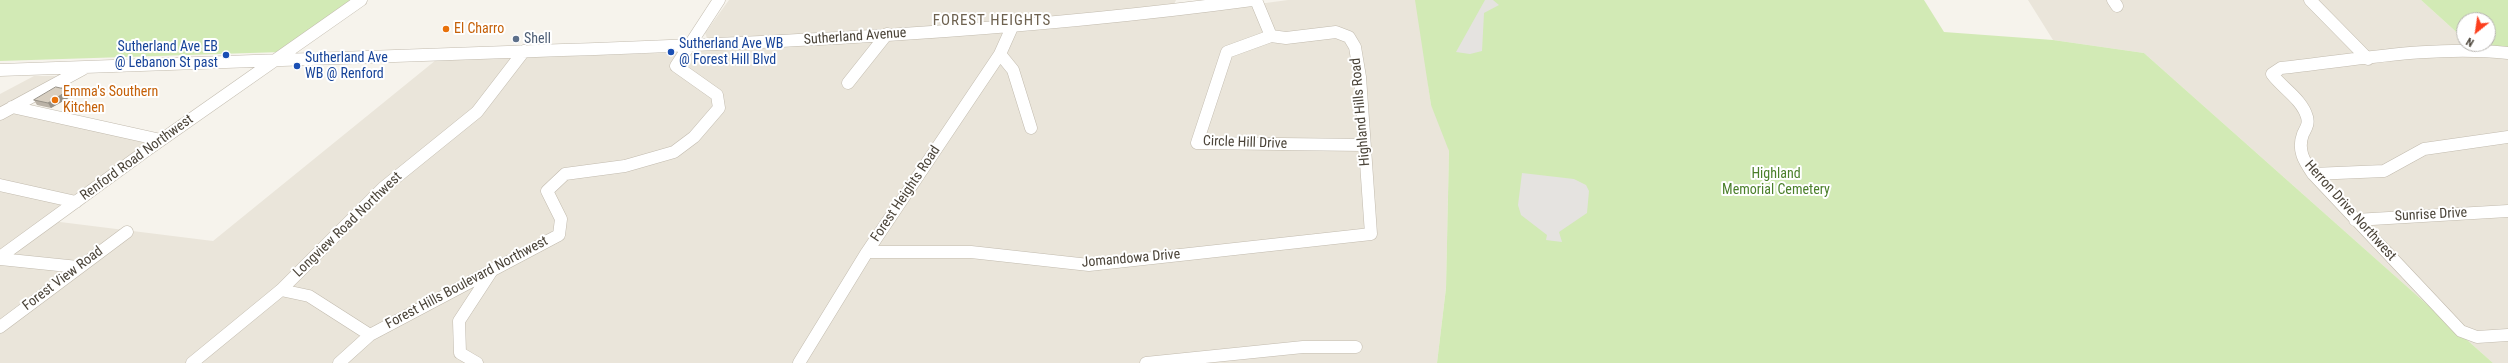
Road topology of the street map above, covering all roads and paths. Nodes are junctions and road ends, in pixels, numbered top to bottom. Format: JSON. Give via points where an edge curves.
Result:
{"nodes":[{"id":1,"x":361,"y":0,"type":"edge"},
{"id":2,"x":719,"y":0,"type":"edge"},
{"id":3,"x":1252,"y":0,"type":"edge"},
{"id":4,"x":1256,"y":0,"type":"edge"},
{"id":5,"x":2310,"y":0,"type":"edge"},
{"id":6,"x":1180,"y":5,"type":"edge"},
{"id":7,"x":1013,"y":25,"type":"junction"},
{"id":8,"x":887,"y":34,"type":"junction"},
{"id":9,"x":1271,"y":36,"type":"junction"},
{"id":10,"x":691,"y":44,"type":"junction"},
{"id":11,"x":524,"y":51,"type":"junction"},
{"id":12,"x":2508,"y":53,"type":"edge"},
{"id":13,"x":1000,"y":54,"type":"junction"},
{"id":14,"x":2368,"y":59,"type":"junction"},
{"id":15,"x":275,"y":60,"type":"junction"},
{"id":16,"x":86,"y":67,"type":"junction"},
{"id":17,"x":0,"y":70,"type":"edge"},
{"id":18,"x":848,"y":83,"type":"dead end"},
{"id":19,"x":12,"y":107,"type":"junction"},
{"id":20,"x":0,"y":114,"type":"edge"},
{"id":21,"x":1031,"y":128,"type":"dead end"},
{"id":22,"x":2508,"y":137,"type":"edge"},
{"id":23,"x":161,"y":140,"type":"junction"},
{"id":24,"x":1364,"y":145,"type":"junction"},
{"id":25,"x":2313,"y":174,"type":"junction"},
{"id":26,"x":0,"y":185,"type":"edge"},
{"id":27,"x":76,"y":202,"type":"junction"},
{"id":28,"x":2508,"y":211,"type":"edge"},
{"id":29,"x":2355,"y":220,"type":"junction"},
{"id":30,"x":127,"y":232,"type":"dead end"},
{"id":31,"x":1371,"y":234,"type":"joint"},
{"id":32,"x":867,"y":252,"type":"junction"},
{"id":33,"x":0,"y":258,"type":"edge"},
{"id":34,"x":78,"y":267,"type":"junction"},
{"id":35,"x":494,"y":268,"type":"junction"},
{"id":36,"x":281,"y":290,"type":"junction"},
{"id":37,"x":0,"y":327,"type":"edge"},
{"id":38,"x":2508,"y":335,"type":"edge"},
{"id":39,"x":370,"y":336,"type":"junction"},
{"id":40,"x":1356,"y":347,"type":"dead end"},
{"id":41,"x":195,"y":361,"type":"edge"},
{"id":42,"x":339,"y":363,"type":"edge"},
{"id":43,"x":477,"y":363,"type":"edge"},
{"id":44,"x":799,"y":363,"type":"edge"},
{"id":45,"x":1146,"y":363,"type":"edge"}],
"edges":[{"from":1,"to":15,"type":"street","name":"Renford Road Northwest"},
{"from":2,"to":10,"type":"street"},
{"from":3,"to":6,"type":"street","name":"Sutherland Avenue"},
{"from":4,"to":9,"type":"street"},
{"from":5,"to":14,"type":"street"},
{"from":6,"to":7,"type":"street","name":"Sutherland Avenue"},
{"from":7,"to":8,"type":"street","name":"Sutherland Avenue"},
{"from":7,"to":13,"type":"street","name":"Forest Heights Road"},
{"from":8,"to":10,"type":"street","name":"Sutherland Avenue","via":[[790,42]]},
{"from":8,"to":18,"type":"street"},
{"from":9,"to":24,"type":"street","name":"Highland Hills Road","via":[[1286,38],[1336,32],[1349,37],[1355,47],[1360,77]]},
{"from":9,"to":24,"type":"street","name":"Circle Hill Drive","via":[[1227,52],[1197,143]]},
{"from":10,"to":11,"type":"street","name":"Sutherland Avenue"},
{"from":10,"to":35,"type":"street","name":"Forest Hills Boulevard Northwest","via":[[676,66],[717,95],[719,108],[694,137],[674,152],[625,166],[565,174],[547,191],[561,219],[559,235]]},
{"from":11,"to":15,"type":"street","name":"Sutherland Avenue"},
{"from":11,"to":36,"type":"street","name":"Longview Road Northwest","via":[[477,112],[383,188]]},
{"from":12,"to":14,"type":"street","name":"Herron Drive Northwest","via":[[2460,50]]},
{"from":13,"to":21,"type":"street","via":[[1013,70]]},
{"from":13,"to":32,"type":"street","name":"Forest Heights Road"},
{"from":14,"to":25,"type":"street","name":"Herron Drive Northwest","via":[[2281,68],[2274,70],[2272,74],[2297,100],[2306,115],[2308,125],[2300,138],[2299,149]]},
{"from":15,"to":16,"type":"street","name":"Sutherland Avenue"},
{"from":15,"to":23,"type":"street","name":"Renford Road Northwest"},
{"from":16,"to":17,"type":"street","name":"Sutherland Avenue"},
{"from":16,"to":19,"type":"street"},
{"from":19,"to":20,"type":"street"},
{"from":19,"to":23,"type":"street"},
{"from":22,"to":25,"type":"street","via":[[2424,148],[2384,171]]},
{"from":23,"to":27,"type":"street","name":"Renford Road Northwest"},
{"from":24,"to":31,"type":"street","name":"Highland Hills Road"},
{"from":25,"to":29,"type":"street","name":"Herron Drive Northwest"},
{"from":26,"to":27,"type":"street"},
{"from":27,"to":33,"type":"street","name":"Renford Road Northwest"},
{"from":28,"to":29,"type":"street","name":"Sunrise Drive"},
{"from":29,"to":38,"type":"street","name":"Herron Drive Northwest","via":[[2461,331],[2477,337]]},
{"from":30,"to":34,"type":"street","name":"Forest View Road"},
{"from":31,"to":32,"type":"street","name":"Jomandowa Drive","via":[[1089,265],[971,252]]},
{"from":32,"to":44,"type":"street","name":"Forest Heights Road"},
{"from":33,"to":34,"type":"street"},
{"from":34,"to":37,"type":"street","name":"Forest View Road"},
{"from":35,"to":39,"type":"street","name":"Forest Hills Boulevard Northwest"},
{"from":35,"to":43,"type":"street","via":[[459,321],[460,353]]},
{"from":36,"to":39,"type":"street","via":[[309,296]]},
{"from":36,"to":41,"type":"street","name":"Longview Road Northwest"},
{"from":39,"to":42,"type":"street","name":"Forest Hills Boulevard Northwest"},
{"from":40,"to":45,"type":"street","via":[[1303,347]]}]}
